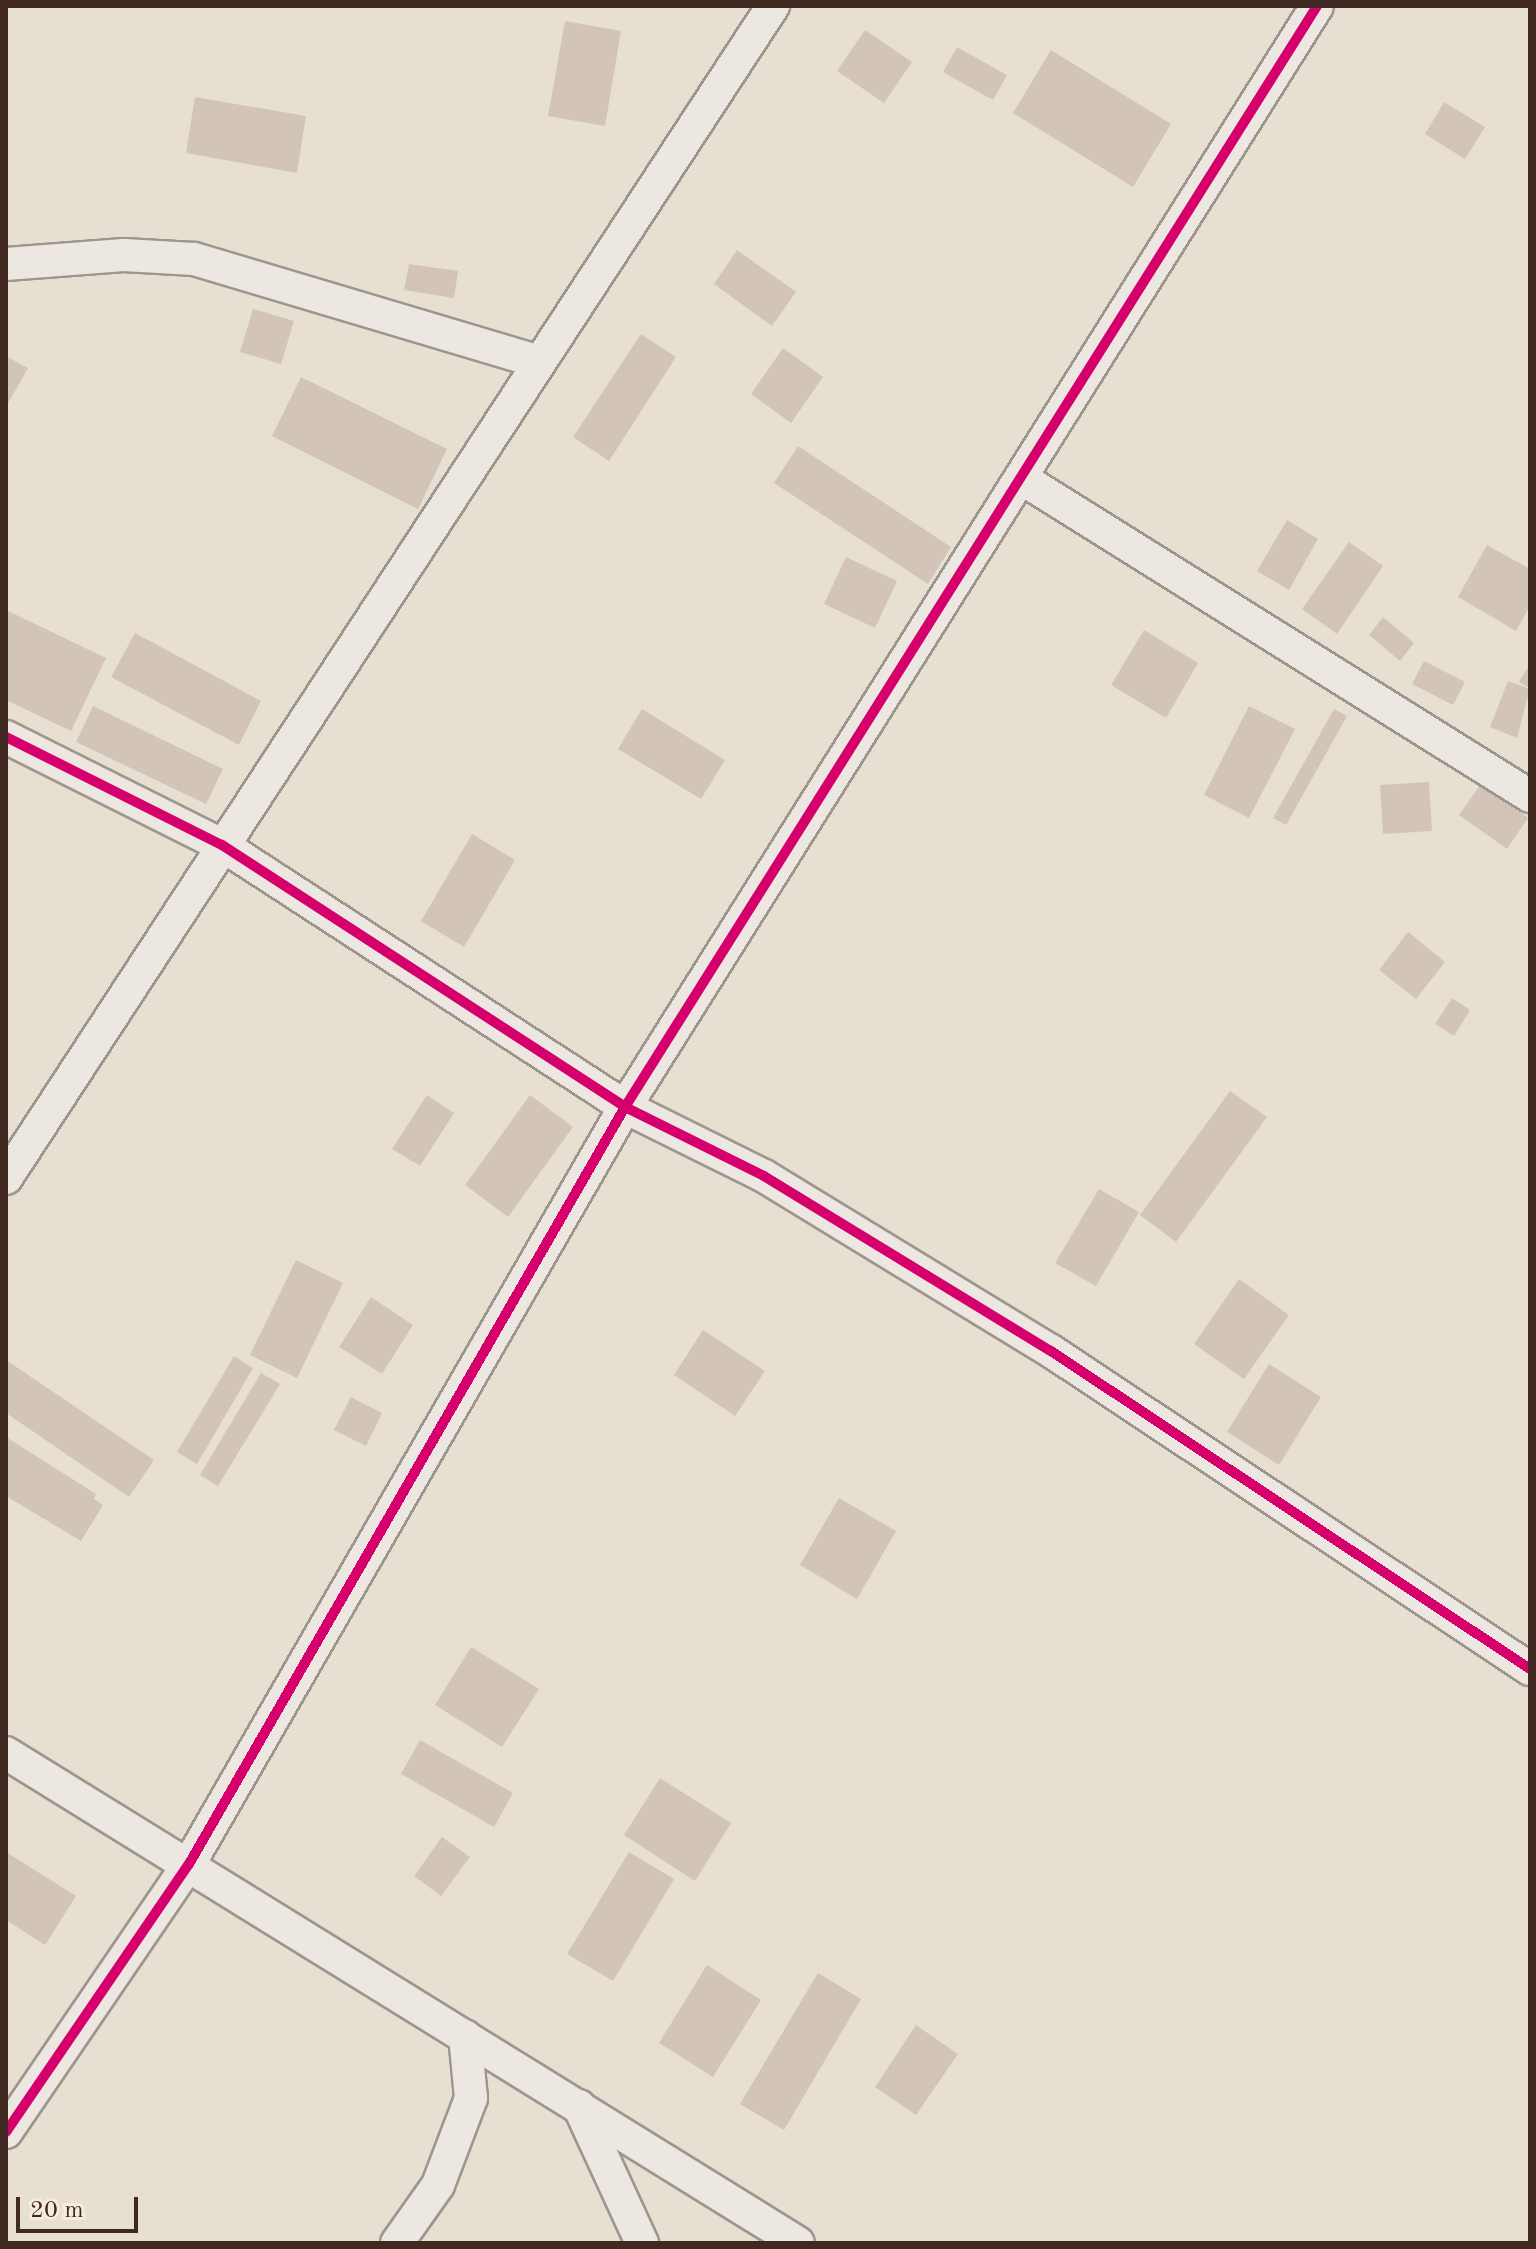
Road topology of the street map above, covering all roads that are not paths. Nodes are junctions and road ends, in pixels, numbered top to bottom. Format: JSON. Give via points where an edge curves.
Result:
{"nodes":[{"id":1,"x":773,"y":6,"type":"edge"},
{"id":2,"x":1317,"y":6,"type":"edge"},
{"id":3,"x":6,"y":264,"type":"edge"},
{"id":4,"x":539,"y":362,"type":"junction"},
{"id":5,"x":1021,"y":478,"type":"junction"},
{"id":6,"x":6,"y":737,"type":"edge"},
{"id":7,"x":1530,"y":796,"type":"edge"},
{"id":8,"x":222,"y":845,"type":"junction"},
{"id":9,"x":625,"y":1107,"type":"junction"},
{"id":10,"x":6,"y":1178,"type":"edge"},
{"id":11,"x":1530,"y":1669,"type":"edge"},
{"id":12,"x":6,"y":1753,"type":"edge"},
{"id":13,"x":189,"y":1864,"type":"junction"},
{"id":14,"x":465,"y":2036,"type":"junction"},
{"id":15,"x":579,"y":2106,"type":"junction"},
{"id":16,"x":6,"y":2132,"type":"edge"},
{"id":17,"x":397,"y":2243,"type":"edge"},
{"id":18,"x":642,"y":2243,"type":"edge"},
{"id":19,"x":798,"y":2243,"type":"edge"}],
"edges":[{"from":1,"to":4,"type":"street"},
{"from":2,"to":5,"type":"street"},
{"from":3,"to":4,"type":"street","via":[[124,255],[194,259]]},
{"from":4,"to":8,"type":"street"},
{"from":5,"to":7,"type":"street"},
{"from":5,"to":9,"type":"street"},
{"from":6,"to":8,"type":"street"},
{"from":8,"to":9,"type":"street"},
{"from":8,"to":10,"type":"street"},
{"from":9,"to":11,"type":"street","via":[[764,1176],[1051,1351]]},
{"from":9,"to":13,"type":"street"},
{"from":12,"to":13,"type":"street"},
{"from":13,"to":14,"type":"street"},
{"from":13,"to":16,"type":"street"},
{"from":14,"to":15,"type":"street"},
{"from":14,"to":17,"type":"street","via":[[471,2098],[438,2185]]},
{"from":15,"to":18,"type":"street"},
{"from":15,"to":19,"type":"street"}]}
